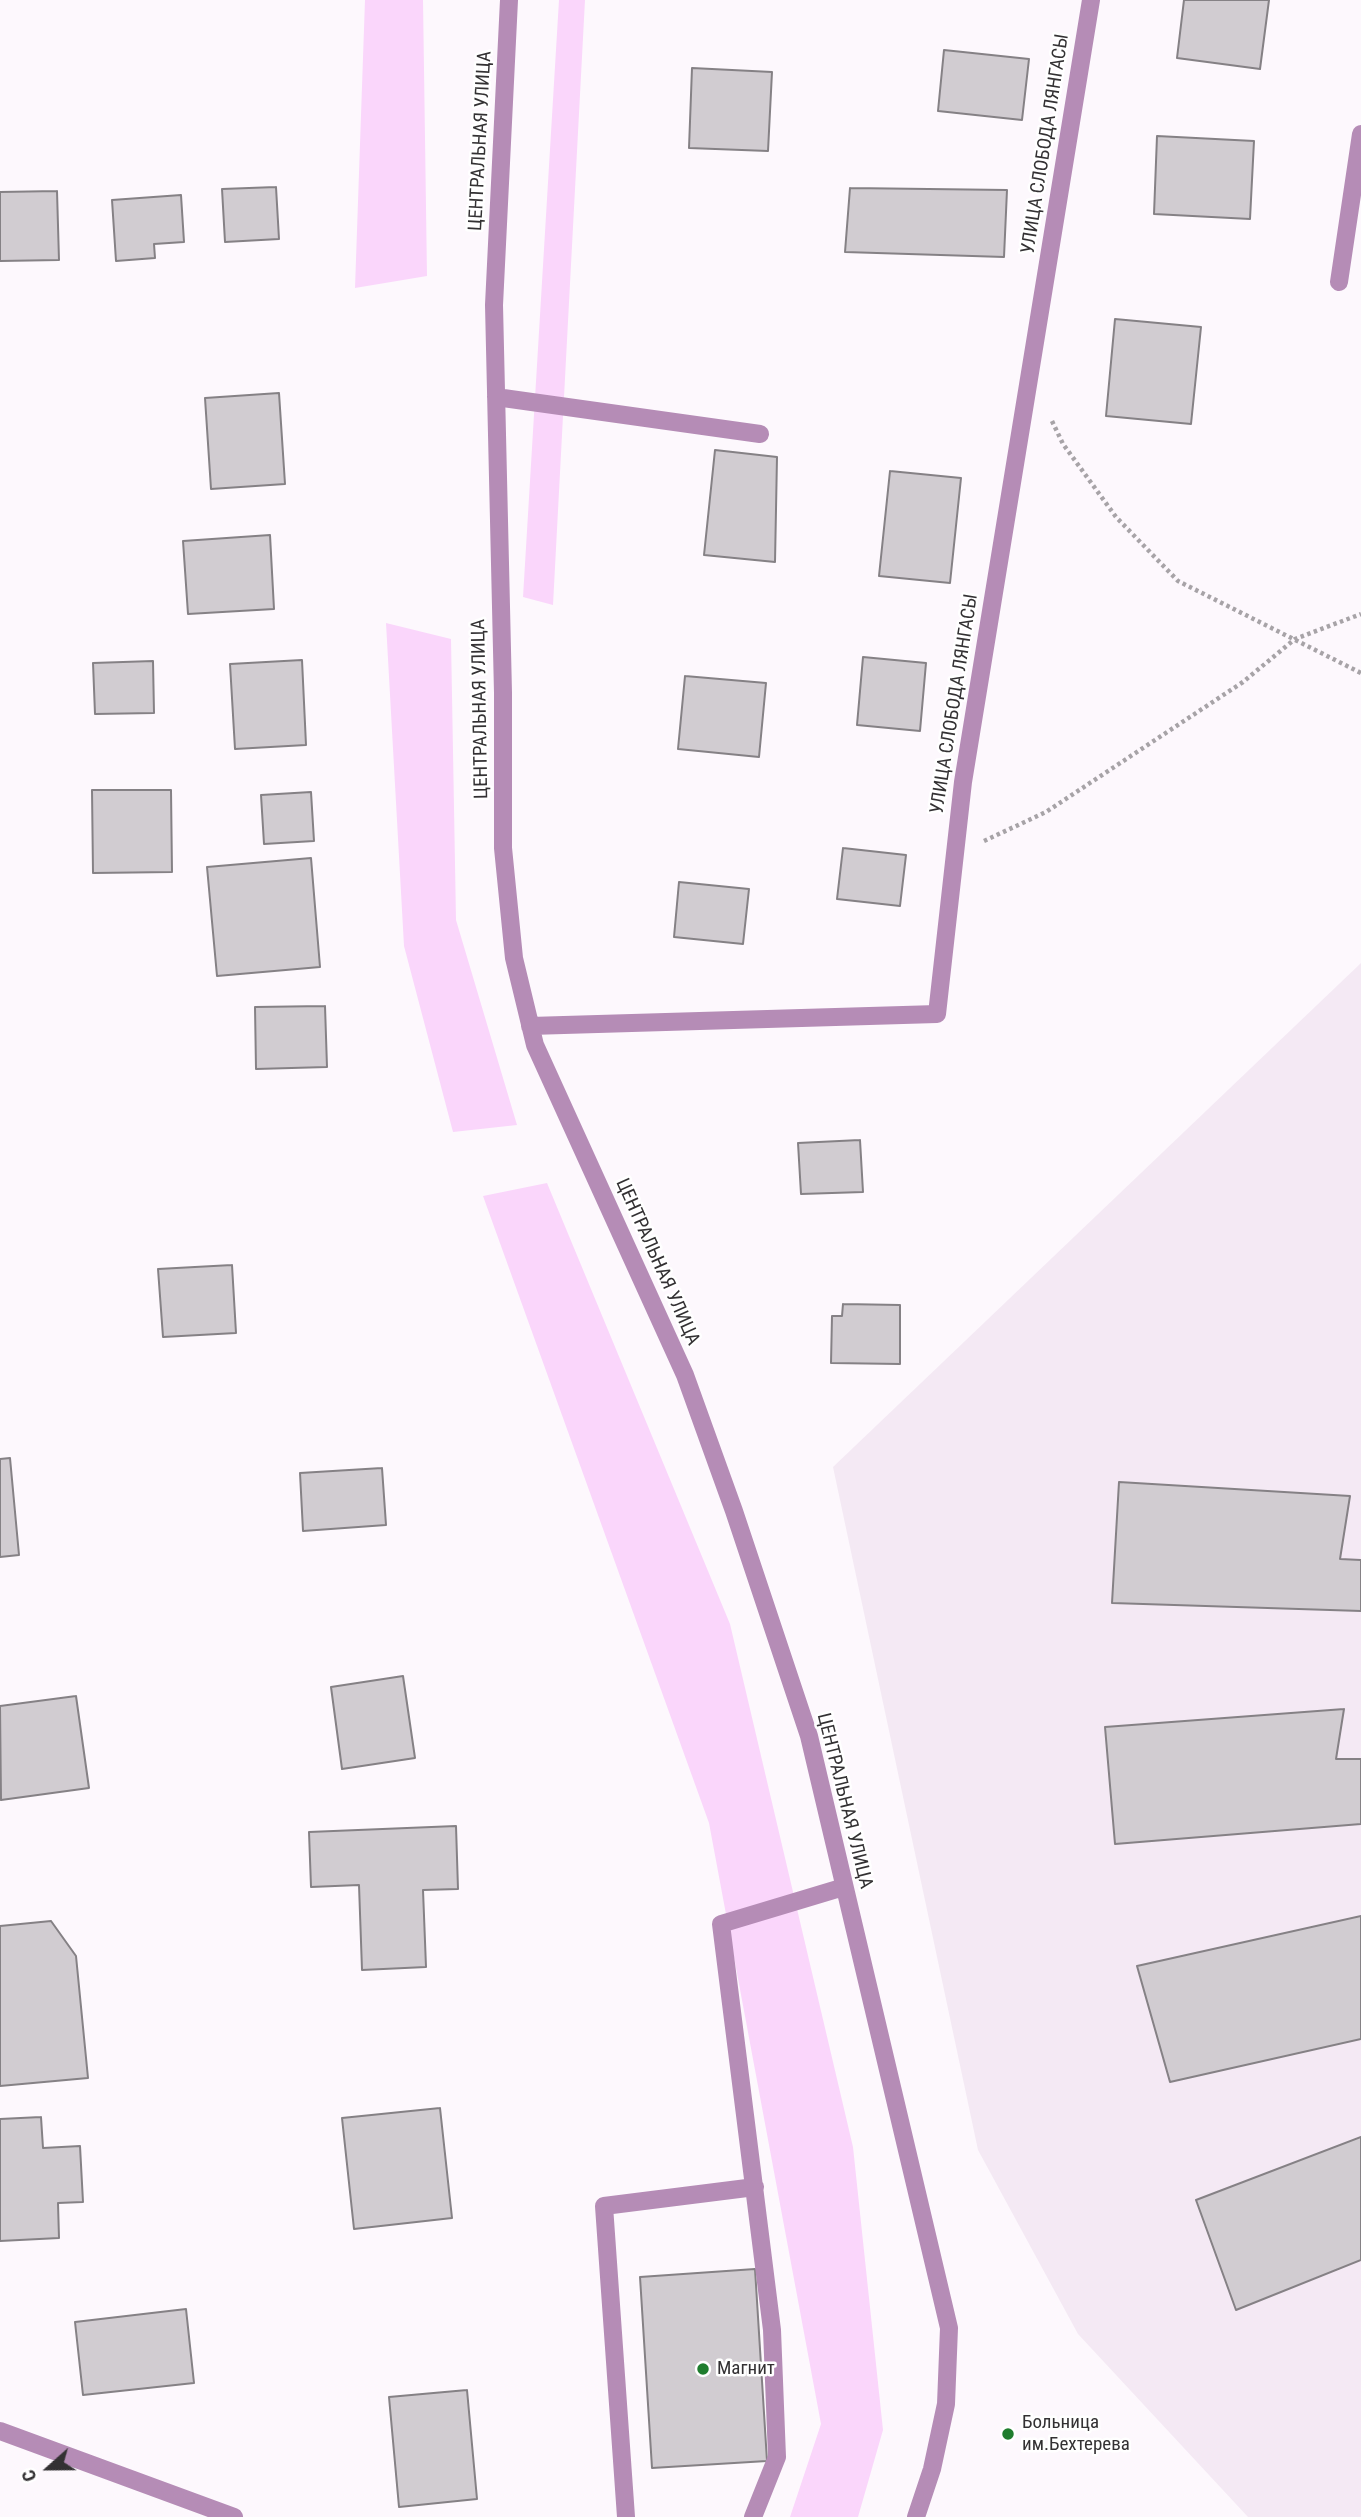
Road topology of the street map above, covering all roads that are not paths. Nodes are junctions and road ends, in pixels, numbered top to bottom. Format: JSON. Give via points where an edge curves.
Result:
{"nodes":[{"id":1,"x":509,"y":0,"type":"edge"},
{"id":2,"x":1091,"y":0,"type":"edge"},
{"id":3,"x":1361,"y":134,"type":"edge"},
{"id":4,"x":1339,"y":282,"type":"dead end"},
{"id":5,"x":496,"y":397,"type":"junction"},
{"id":6,"x":760,"y":434,"type":"dead end"},
{"id":7,"x":530,"y":1026,"type":"junction"},
{"id":8,"x":844,"y":1887,"type":"junction"},
{"id":9,"x":755,"y":2187,"type":"junction"},
{"id":10,"x":0,"y":2431,"type":"edge"},
{"id":11,"x":234,"y":2517,"type":"edge"},
{"id":12,"x":626,"y":2517,"type":"edge"},
{"id":13,"x":754,"y":2517,"type":"edge"},
{"id":14,"x":916,"y":2517,"type":"edge"}],
"edges":[{"from":1,"to":5,"type":"street","name":"ЦЕНТРАЛЬНАЯ УЛИЦА","via":[[494,305]]},
{"from":2,"to":7,"type":"street","name":"УЛИЦА СЛОБОДА ЛЯНГАСЫ","via":[[963,782],[937,1014]]},
{"from":3,"to":4,"type":"street"},
{"from":5,"to":6,"type":"street"},
{"from":5,"to":7,"type":"street","name":"ЦЕНТРАЛЬНАЯ УЛИЦА","via":[[503,848],[514,958]]},
{"from":7,"to":8,"type":"street","name":"ЦЕНТРАЛЬНАЯ УЛИЦА","via":[[685,1375],[808,1736]]},
{"from":8,"to":9,"type":"street","via":[[721,1924]]},
{"from":8,"to":14,"type":"street","name":"ЦЕНТРАЛЬНАЯ УЛИЦА","via":[[948,2328],[946,2404]]},
{"from":9,"to":12,"type":"street","via":[[604,2206]]},
{"from":9,"to":13,"type":"street","via":[[772,2330],[778,2457]]},
{"from":10,"to":11,"type":"street"}]}
